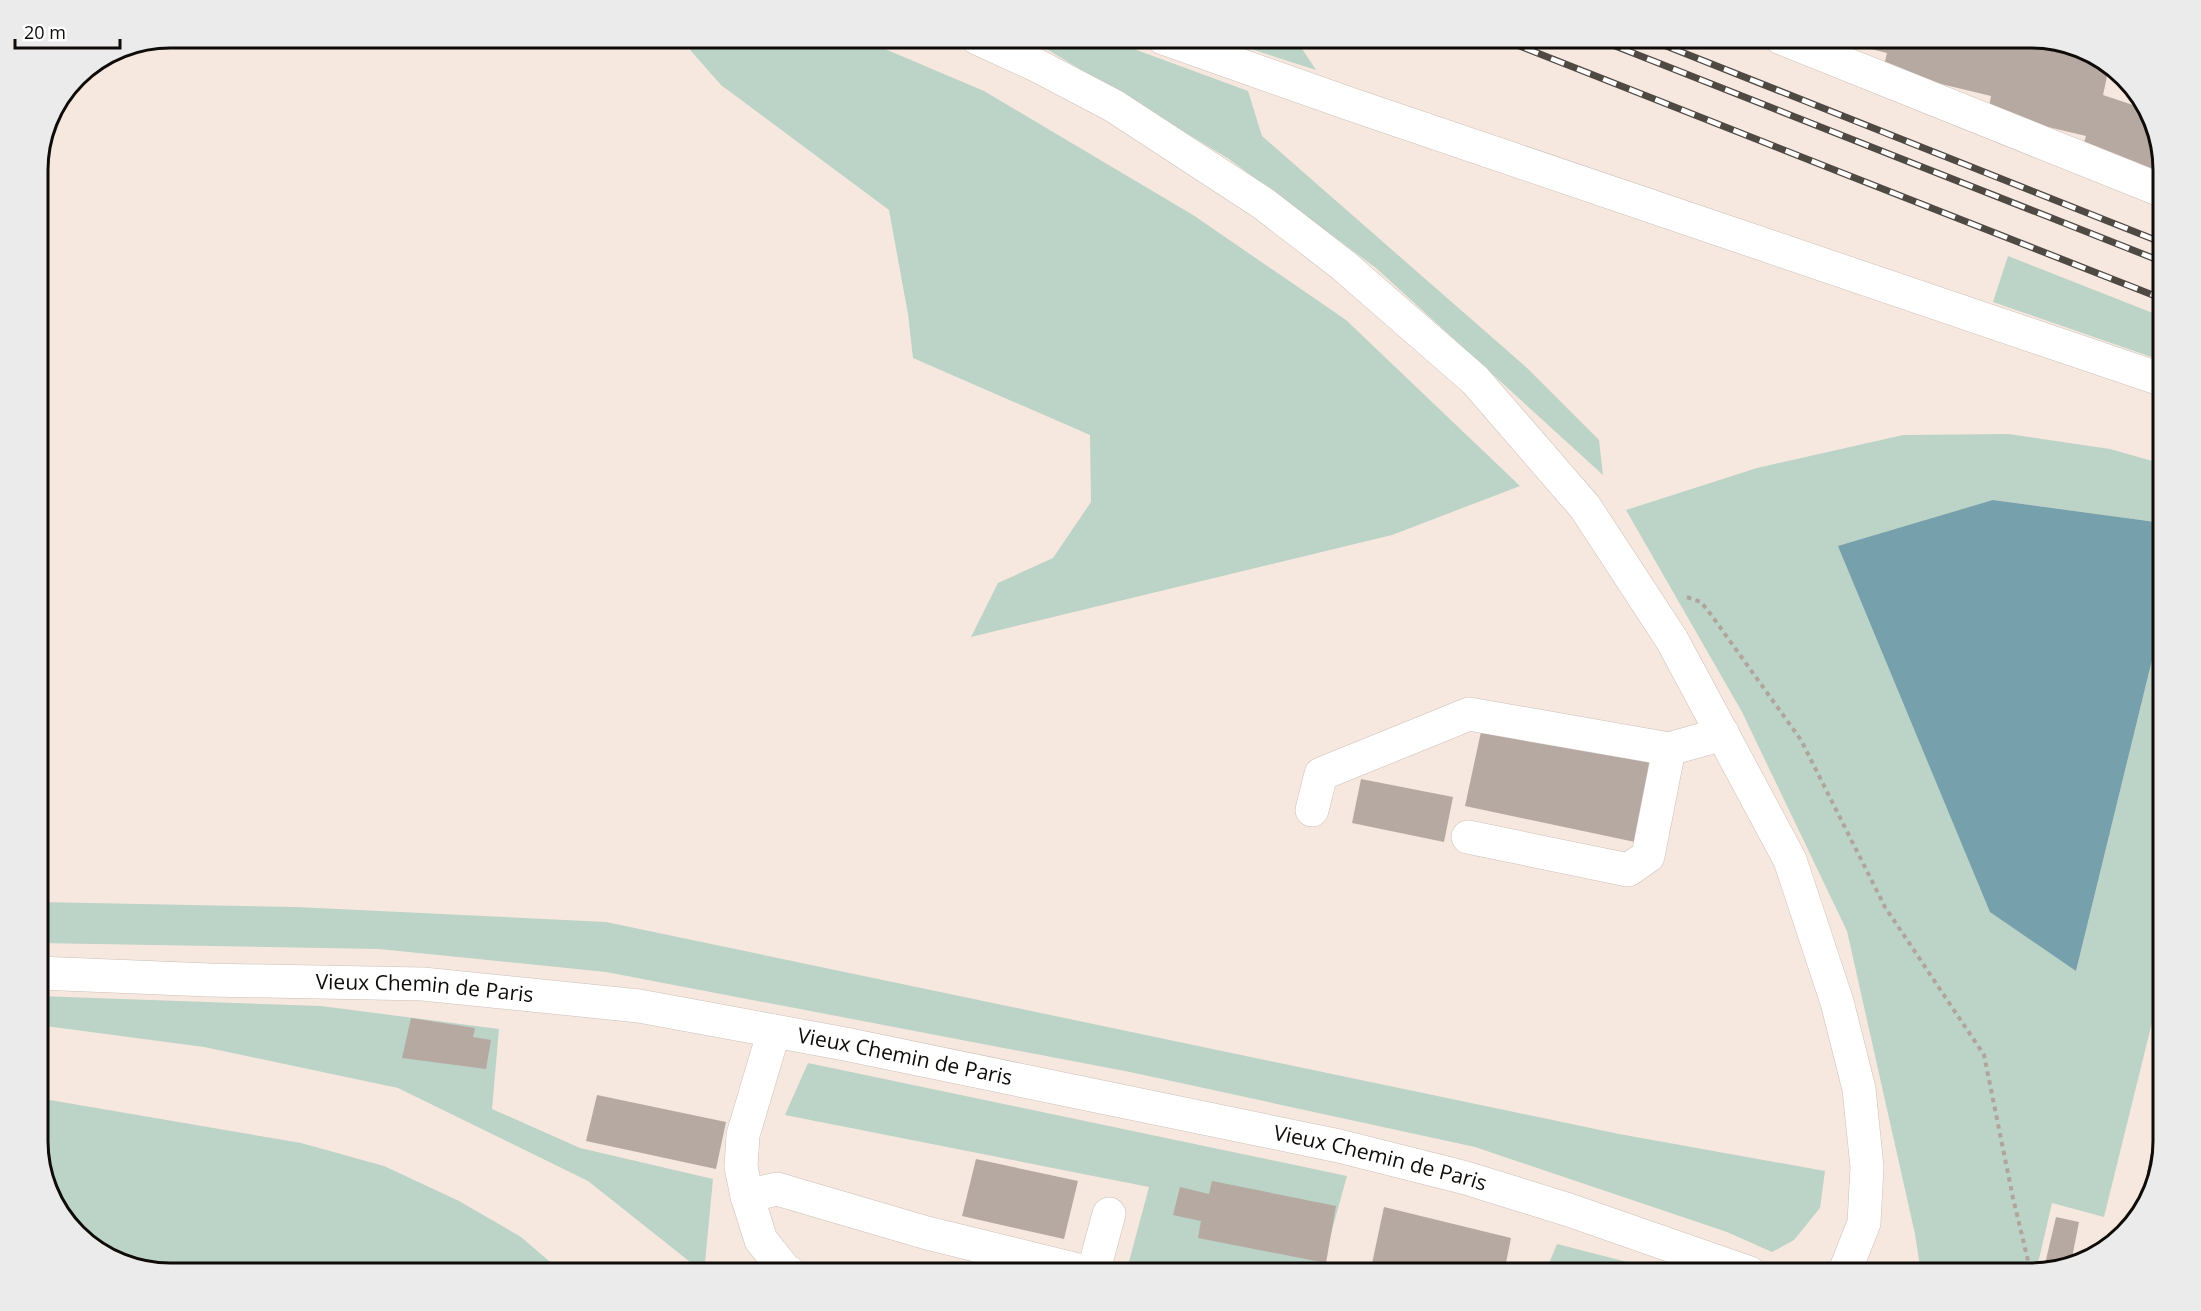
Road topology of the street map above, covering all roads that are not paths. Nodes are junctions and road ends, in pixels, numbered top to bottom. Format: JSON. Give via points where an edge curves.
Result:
{"nodes":[{"id":1,"x":999,"y":48,"type":"edge"},
{"id":2,"x":1191,"y":48,"type":"edge"},
{"id":3,"x":1806,"y":48,"type":"edge"},
{"id":4,"x":2153,"y":187,"type":"edge"},
{"id":5,"x":2153,"y":377,"type":"edge"},
{"id":6,"x":1723,"y":734,"type":"junction"},
{"id":7,"x":1669,"y":749,"type":"junction"},
{"id":8,"x":1312,"y":810,"type":"dead end"},
{"id":9,"x":1468,"y":837,"type":"dead end"},
{"id":10,"x":48,"y":973,"type":"edge"},
{"id":11,"x":774,"y":1031,"type":"junction"},
{"id":12,"x":747,"y":1196,"type":"junction"},
{"id":13,"x":1109,"y":1214,"type":"dead end"},
{"id":14,"x":779,"y":1263,"type":"edge"},
{"id":15,"x":1048,"y":1263,"type":"edge"},
{"id":16,"x":1095,"y":1263,"type":"edge"},
{"id":17,"x":1719,"y":1263,"type":"edge"},
{"id":18,"x":1848,"y":1263,"type":"edge"}],
"edges":[{"from":1,"to":6,"type":"street","via":[[1114,106],[1264,204],[1342,265],[1475,380],[1585,507],[1672,640]]},
{"from":2,"to":5,"type":"street"},
{"from":3,"to":4,"type":"street"},
{"from":6,"to":7,"type":"street"},
{"from":6,"to":18,"type":"street","via":[[1790,860],[1837,1002],[1859,1089],[1868,1167],[1864,1222]]},
{"from":7,"to":8,"type":"street","via":[[1469,714],[1321,774]]},
{"from":7,"to":9,"type":"street","via":[[1648,856],[1628,870]]},
{"from":10,"to":11,"type":"street","name":"Vieux Chemin de Paris","via":[[423,984],[639,1006]]},
{"from":11,"to":12,"type":"street","via":[[742,1135],[741,1167]]},
{"from":11,"to":17,"type":"street","name":"Vieux Chemin de Paris","via":[[1338,1146],[1569,1210]]},
{"from":12,"to":14,"type":"street","via":[[761,1240]]},
{"from":12,"to":15,"type":"street","via":[[777,1189]]},
{"from":13,"to":16,"type":"street"}]}
